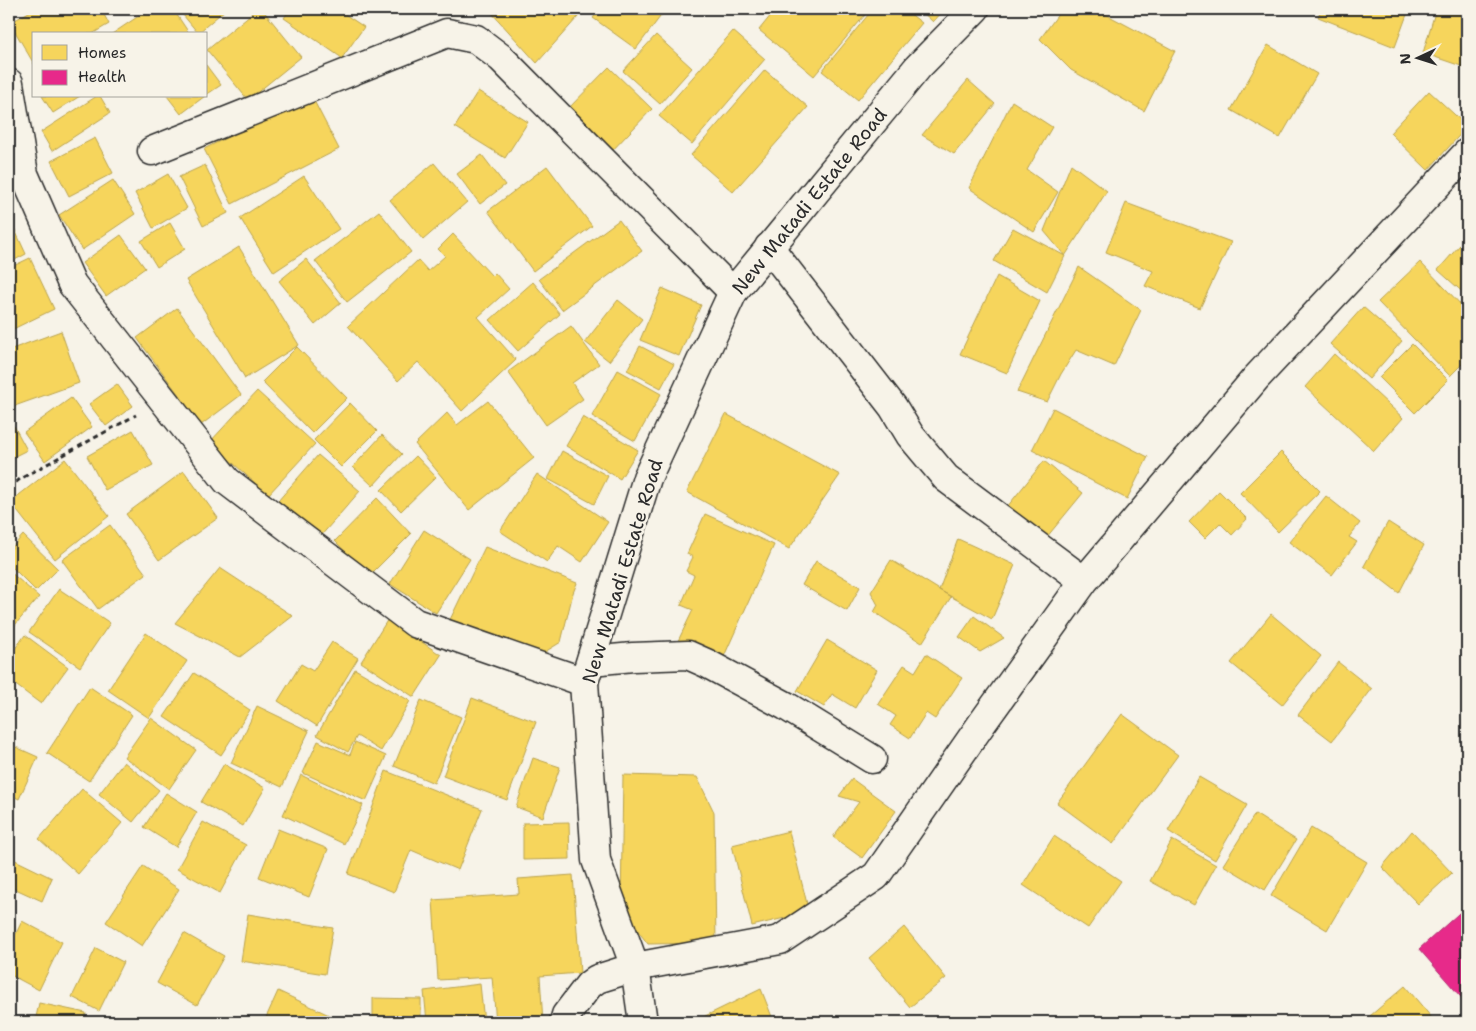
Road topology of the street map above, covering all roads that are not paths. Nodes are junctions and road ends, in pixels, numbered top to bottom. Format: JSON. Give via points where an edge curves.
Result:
{"nodes":[{"id":1,"x":975,"y":9,"type":"edge"},
{"id":2,"x":9,"y":83,"type":"edge"},
{"id":3,"x":152,"y":151,"type":"dead end"},
{"id":4,"x":1467,"y":153,"type":"edge"},
{"id":5,"x":16,"y":177,"type":"edge"},
{"id":6,"x":769,"y":247,"type":"junction"},
{"id":7,"x":733,"y":292,"type":"junction"},
{"id":8,"x":1084,"y":581,"type":"junction"},
{"id":9,"x":588,"y":672,"type":"junction"},
{"id":10,"x":872,"y":759,"type":"dead end"},
{"id":11,"x":635,"y":967,"type":"junction"},
{"id":12,"x":564,"y":1022,"type":"edge"},
{"id":13,"x":643,"y":1022,"type":"edge"}],
"edges":[{"from":1,"to":6,"type":"street","name":"New Matadi Estate Road","via":[[918,67]]},
{"from":2,"to":5,"type":"street"},
{"from":3,"to":7,"type":"street","via":[[447,33],[476,39],[501,58]]},
{"from":4,"to":8,"type":"street","via":[[1256,378]]},
{"from":5,"to":9,"type":"street","via":[[72,284],[227,481],[415,624]]},
{"from":6,"to":7,"type":"street","name":"New Matadi Estate Road"},
{"from":6,"to":8,"type":"street","via":[[946,478]]},
{"from":7,"to":9,"type":"street","name":"New Matadi Estate Road","via":[[647,478]]},
{"from":8,"to":11,"type":"street","via":[[876,876],[780,940]]},
{"from":9,"to":10,"type":"street","via":[[633,657],[688,655],[786,706]]},
{"from":9,"to":11,"type":"street","name":"New Matadi Estate Road","via":[[596,860]]},
{"from":11,"to":12,"type":"street","via":[[597,979],[589,985]]},
{"from":11,"to":13,"type":"street","name":"New Matadi Estate Road"}]}
